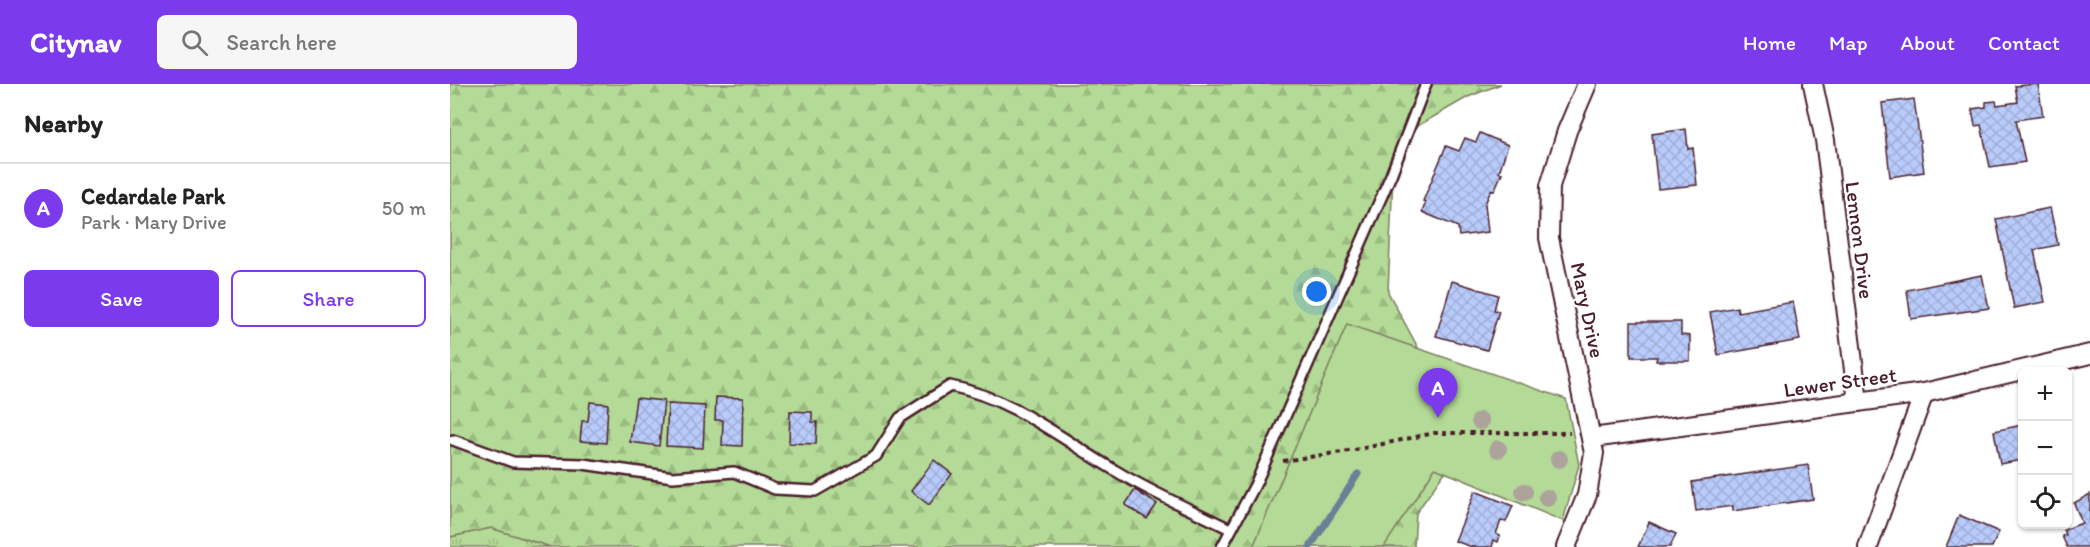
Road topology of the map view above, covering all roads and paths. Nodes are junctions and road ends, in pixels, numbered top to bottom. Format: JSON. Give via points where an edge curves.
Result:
{"nodes":[{"id":1,"x":1426,"y":84,"type":"edge"},
{"id":2,"x":1587,"y":84,"type":"edge"},
{"id":3,"x":1814,"y":84,"type":"edge"},
{"id":4,"x":2090,"y":354,"type":"edge"},
{"id":5,"x":1924,"y":393,"type":"junction"},
{"id":6,"x":1858,"y":402,"type":"junction"},
{"id":7,"x":1592,"y":436,"type":"junction"},
{"id":8,"x":453,"y":440,"type":"dead end"},
{"id":9,"x":1265,"y":464,"type":"junction"},
{"id":10,"x":1230,"y":529,"type":"junction"},
{"id":11,"x":1222,"y":547,"type":"edge"},
{"id":12,"x":1566,"y":547,"type":"edge"},
{"id":13,"x":1868,"y":547,"type":"edge"}],
"edges":[{"from":1,"to":9,"type":"lane","via":[[1391,175]]},
{"from":2,"to":7,"type":"street","name":"Mary Drive","via":[[1550,186],[1549,238]]},
{"from":3,"to":6,"type":"street","name":"Lennon Drive","via":[[1825,140]]},
{"from":4,"to":5,"type":"street","name":"Lewer Street"},
{"from":5,"to":6,"type":"street","name":"Lewer Street"},
{"from":5,"to":13,"type":"street"},
{"from":6,"to":7,"type":"street","name":"Lewer Street"},
{"from":7,"to":9,"type":"path","via":[[1434,433]]},
{"from":7,"to":12,"type":"street","name":"Mary Drive","via":[[1594,453],[1587,495]]},
{"from":8,"to":10,"type":"lane","via":[[513,462],[583,464],[673,477],[734,472],[776,489],[815,491],[876,456],[900,418],[950,386],[1025,414],[1118,472]]},
{"from":9,"to":10,"type":"lane"},
{"from":10,"to":11,"type":"lane"}]}
